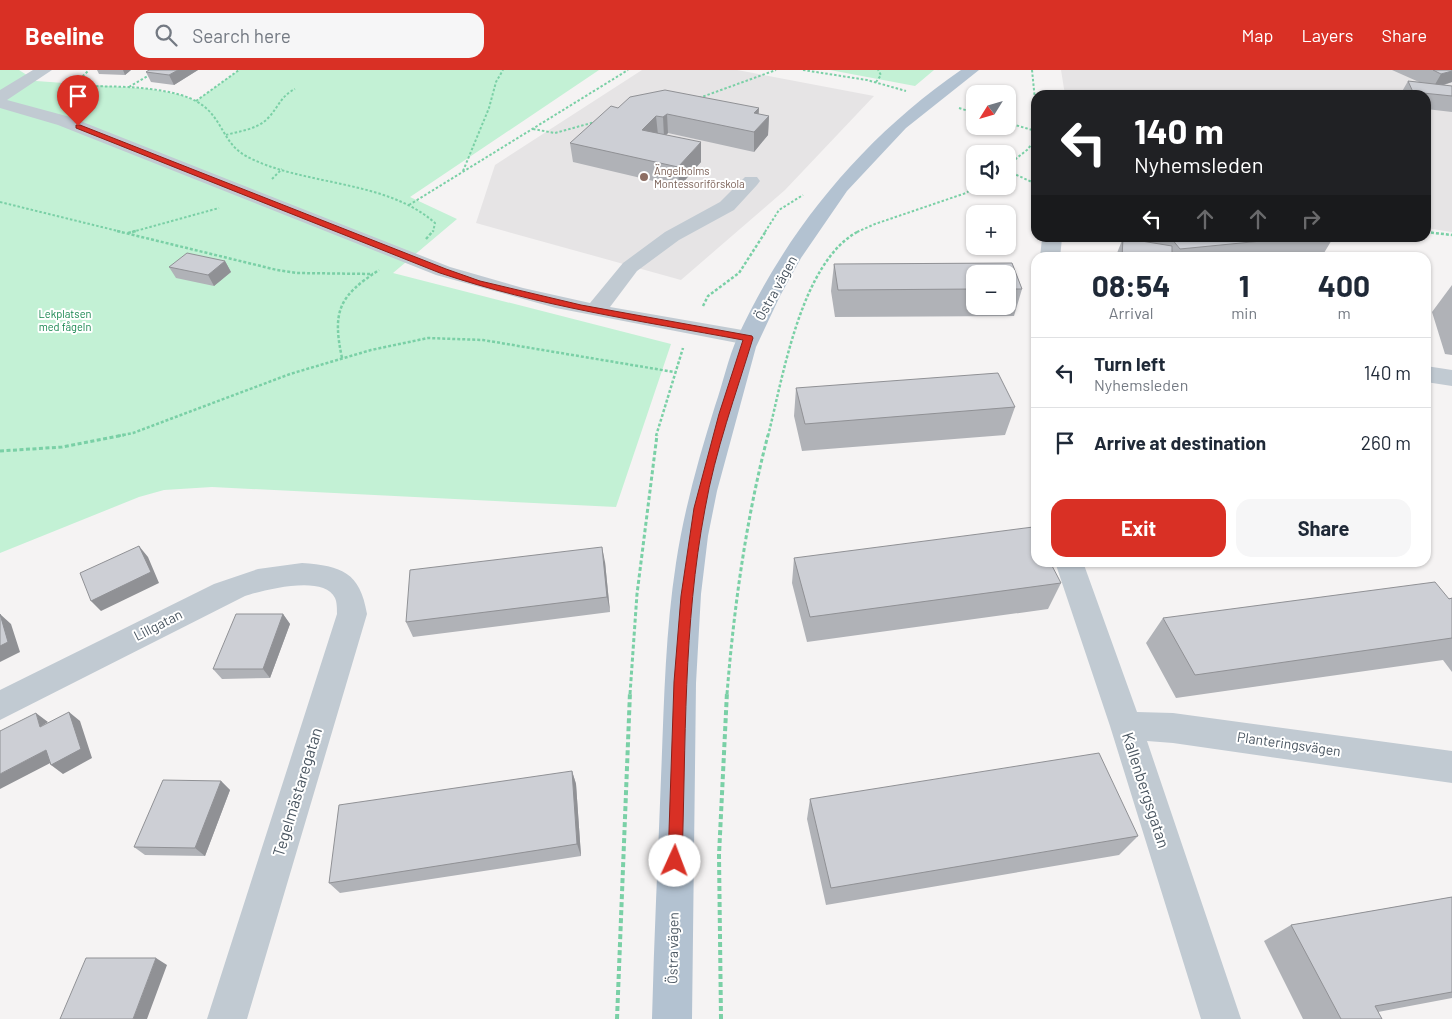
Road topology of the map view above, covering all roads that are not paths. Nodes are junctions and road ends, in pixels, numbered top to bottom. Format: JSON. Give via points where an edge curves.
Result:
{"nodes":[{"id":1,"x":44,"y":70,"type":"edge"},
{"id":2,"x":971,"y":70,"type":"edge"},
{"id":3,"x":0,"y":97,"type":"edge"},
{"id":4,"x":0,"y":103,"type":"edge"},
{"id":5,"x":751,"y":181,"type":"dead end"},
{"id":6,"x":596,"y":310,"type":"junction"},
{"id":7,"x":748,"y":338,"type":"junction"},
{"id":8,"x":1431,"y":375,"type":"edge"},
{"id":9,"x":1452,"y":378,"type":"edge"},
{"id":10,"x":1071,"y":567,"type":"edge"},
{"id":11,"x":325,"y":577,"type":"joint"},
{"id":12,"x":0,"y":706,"type":"edge"},
{"id":13,"x":1126,"y":726,"type":"junction"},
{"id":14,"x":1452,"y":767,"type":"edge"},
{"id":15,"x":227,"y":1019,"type":"edge"},
{"id":16,"x":672,"y":1019,"type":"edge"},
{"id":17,"x":1221,"y":1019,"type":"edge"}],
"edges":[{"from":1,"to":3,"type":"street"},
{"from":2,"to":7,"type":"main road","name":"Östra vägen","via":[[895,128],[829,199]]},
{"from":4,"to":6,"type":"street","via":[[64,121],[460,277]]},
{"from":5,"to":6,"type":"street","via":[[727,206],[672,236],[630,267]]},
{"from":6,"to":7,"type":"street"},
{"from":7,"to":16,"type":"main road","name":"Östra vägen","via":[[699,508],[687,596],[680,692]]},
{"from":8,"to":9,"type":"street"},
{"from":10,"to":13,"type":"street","name":"Kallenbergsgatan"},
{"from":11,"to":12,"type":"street","name":"Lillgatan","via":[[278,576],[239,586]]},
{"from":11,"to":15,"type":"street","name":"Tegelmästaregatan","via":[[338,582],[348,592],[352,614]]},
{"from":13,"to":14,"type":"street","name":"Planteringsvägen","via":[[1173,728]]},
{"from":13,"to":17,"type":"street","name":"Kallenbergsgatan"}]}
